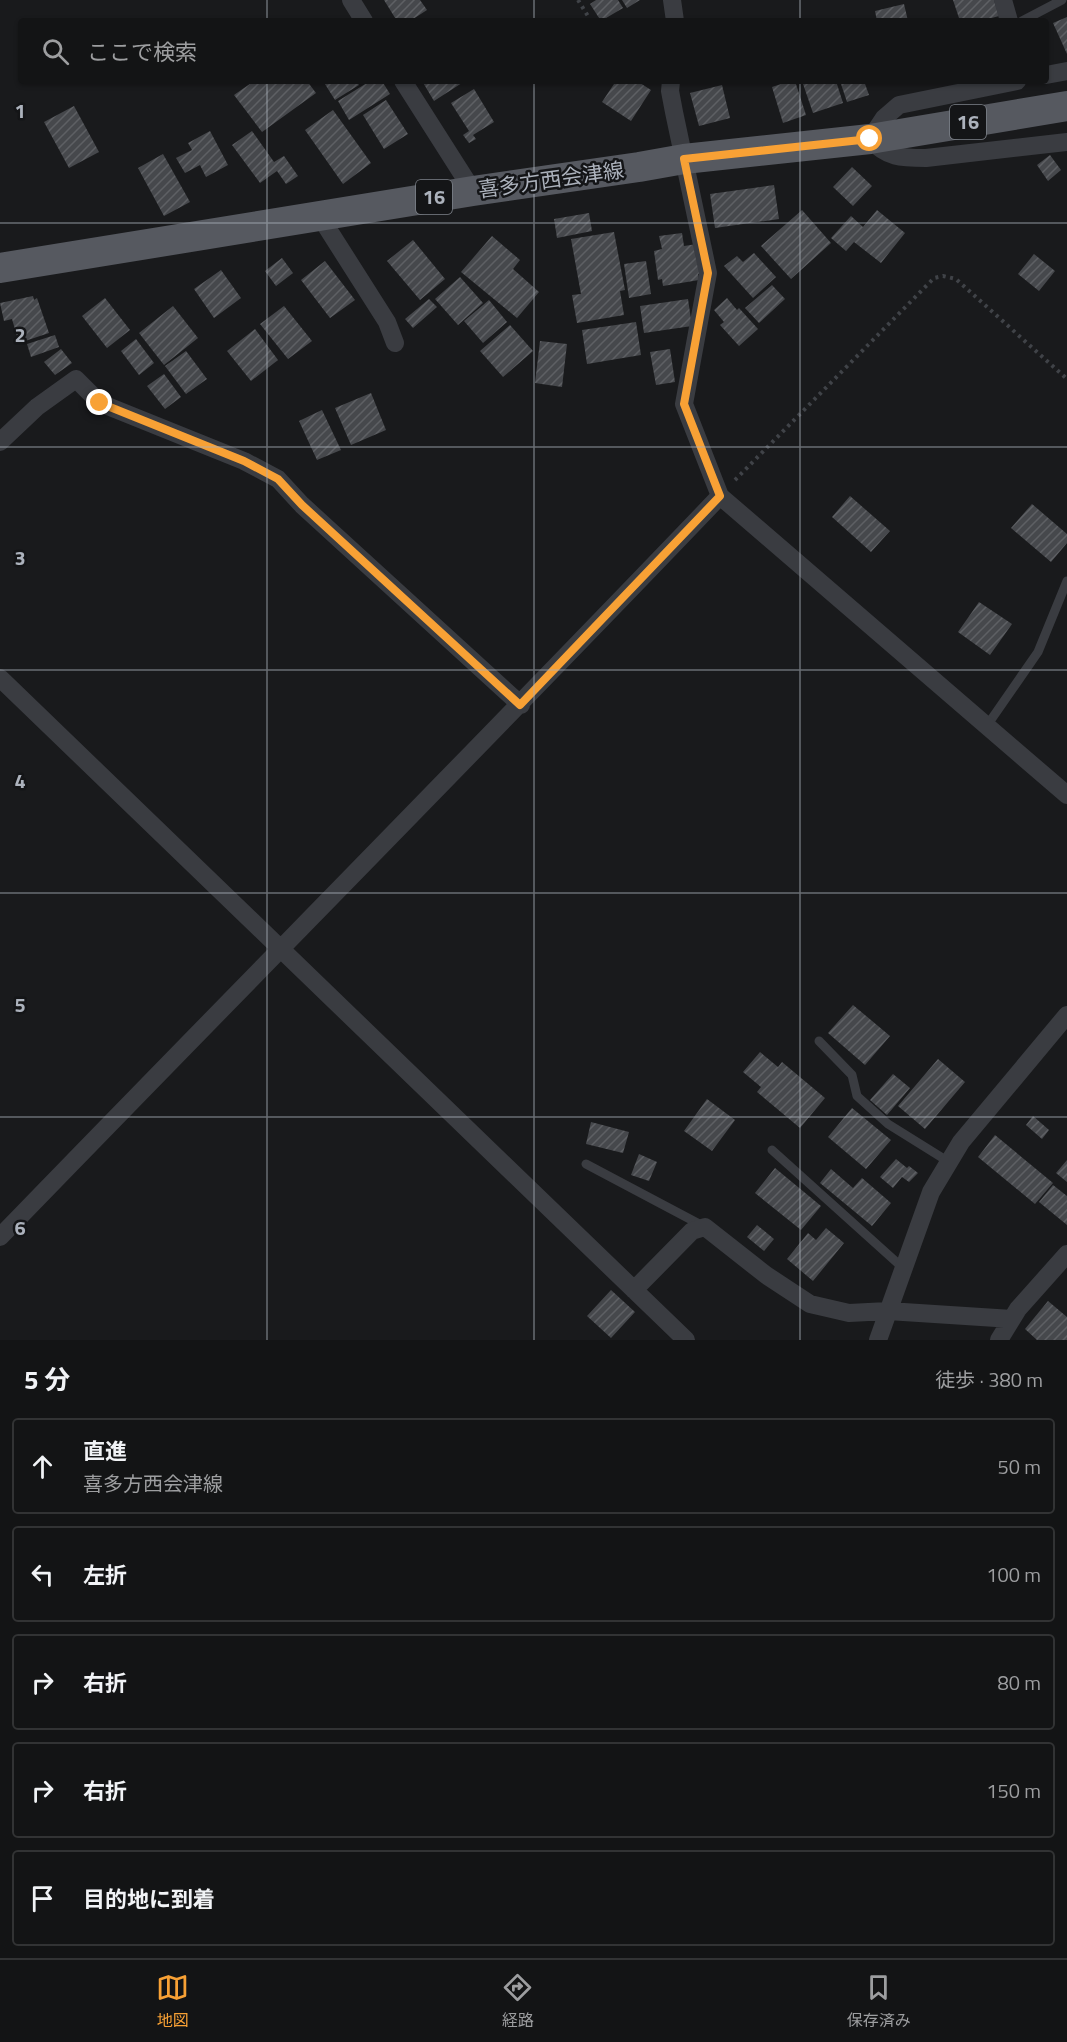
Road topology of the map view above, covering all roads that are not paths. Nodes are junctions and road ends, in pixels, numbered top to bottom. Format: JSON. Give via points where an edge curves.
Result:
{"nodes":[{"id":1,"x":351,"y":0,"type":"edge"},
{"id":2,"x":672,"y":0,"type":"edge"},
{"id":3,"x":1003,"y":0,"type":"edge"},
{"id":4,"x":1062,"y":0,"type":"edge"},
{"id":5,"x":362,"y":18,"type":"edge"},
{"id":6,"x":675,"y":18,"type":"edge"},
{"id":7,"x":1008,"y":18,"type":"edge"},
{"id":8,"x":1028,"y":18,"type":"edge"},
{"id":9,"x":1067,"y":71,"type":"edge"},
{"id":10,"x":1049,"y":74,"type":"edge"},
{"id":11,"x":405,"y":84,"type":"edge"},
{"id":12,"x":671,"y":84,"type":"edge"},
{"id":13,"x":1002,"y":84,"type":"edge"},
{"id":14,"x":1067,"y":106,"type":"edge"},
{"id":15,"x":870,"y":139,"type":"junction"},
{"id":16,"x":1067,"y":142,"type":"edge"},
{"id":17,"x":684,"y":159,"type":"junction"},
{"id":18,"x":473,"y":190,"type":"junction"},
{"id":19,"x":319,"y":215,"type":"junction"},
{"id":20,"x":0,"y":268,"type":"edge"},
{"id":21,"x":394,"y":343,"type":"dead end"},
{"id":22,"x":0,"y":442,"type":"edge"},
{"id":23,"x":720,"y":496,"type":"junction"},
{"id":24,"x":1067,"y":581,"type":"edge"},
{"id":25,"x":0,"y":678,"type":"edge"},
{"id":26,"x":520,"y":705,"type":"junction"},
{"id":27,"x":986,"y":727,"type":"junction"},
{"id":28,"x":1067,"y":795,"type":"edge"},
{"id":29,"x":280,"y":948,"type":"junction"},
{"id":30,"x":1067,"y":1016,"type":"edge"},
{"id":31,"x":819,"y":1041,"type":"dead end"},
{"id":32,"x":772,"y":1149,"type":"dead end"},
{"id":33,"x":949,"y":1162,"type":"junction"},
{"id":34,"x":586,"y":1164,"type":"dead end"},
{"id":35,"x":705,"y":1227,"type":"junction"},
{"id":36,"x":0,"y":1237,"type":"edge"},
{"id":37,"x":1067,"y":1254,"type":"edge"},
{"id":38,"x":903,"y":1268,"type":"junction"},
{"id":39,"x":634,"y":1290,"type":"junction"},
{"id":40,"x":888,"y":1311,"type":"junction"},
{"id":41,"x":1012,"y":1319,"type":"junction"},
{"id":42,"x":686,"y":1340,"type":"edge"},
{"id":43,"x":878,"y":1340,"type":"edge"},
{"id":44,"x":999,"y":1340,"type":"edge"}],
"edges":[{"from":1,"to":5,"type":"street"},
{"from":2,"to":6,"type":"street"},
{"from":3,"to":7,"type":"street"},
{"from":4,"to":8,"type":"lane"},
{"from":9,"to":10,"type":"street"},
{"from":11,"to":18,"type":"street"},
{"from":12,"to":17,"type":"street"},
{"from":13,"to":15,"type":"street","via":[[899,105]]},
{"from":14,"to":15,"type":"main road","name":"喜多方西会津線","number":"16"},
{"from":15,"to":16,"type":"street","via":[[880,150],[903,158]]},
{"from":15,"to":17,"type":"main road","name":"喜多方西会津線","number":"16"},
{"from":17,"to":18,"type":"main road","name":"喜多方西会津線","number":"16"},
{"from":17,"to":23,"type":"street","via":[[708,273],[684,404]]},
{"from":18,"to":19,"type":"main road","name":"喜多方西会津線","number":"16"},
{"from":19,"to":20,"type":"main road","name":"喜多方西会津線","number":"16"},
{"from":19,"to":21,"type":"street","via":[[387,322]]},
{"from":22,"to":26,"type":"street","via":[[36,407],[76,379],[100,403],[244,461],[278,479]]},
{"from":23,"to":26,"type":"street"},
{"from":23,"to":27,"type":"street"},
{"from":24,"to":27,"type":"lane","via":[[1038,652]]},
{"from":25,"to":29,"type":"street"},
{"from":26,"to":29,"type":"street"},
{"from":27,"to":28,"type":"street"},
{"from":29,"to":36,"type":"street"},
{"from":29,"to":39,"type":"street"},
{"from":30,"to":33,"type":"street","via":[[961,1142]]},
{"from":31,"to":33,"type":"lane","via":[[852,1075],[857,1096],[888,1124]]},
{"from":32,"to":38,"type":"lane"},
{"from":33,"to":38,"type":"street","via":[[931,1192]]},
{"from":34,"to":35,"type":"lane"},
{"from":35,"to":39,"type":"street","via":[[692,1231]]},
{"from":35,"to":40,"type":"street","via":[[810,1304],[849,1313]]},
{"from":37,"to":41,"type":"street"},
{"from":38,"to":40,"type":"street"},
{"from":39,"to":42,"type":"street"},
{"from":40,"to":41,"type":"street"},
{"from":40,"to":43,"type":"street"},
{"from":41,"to":44,"type":"street"}]}
